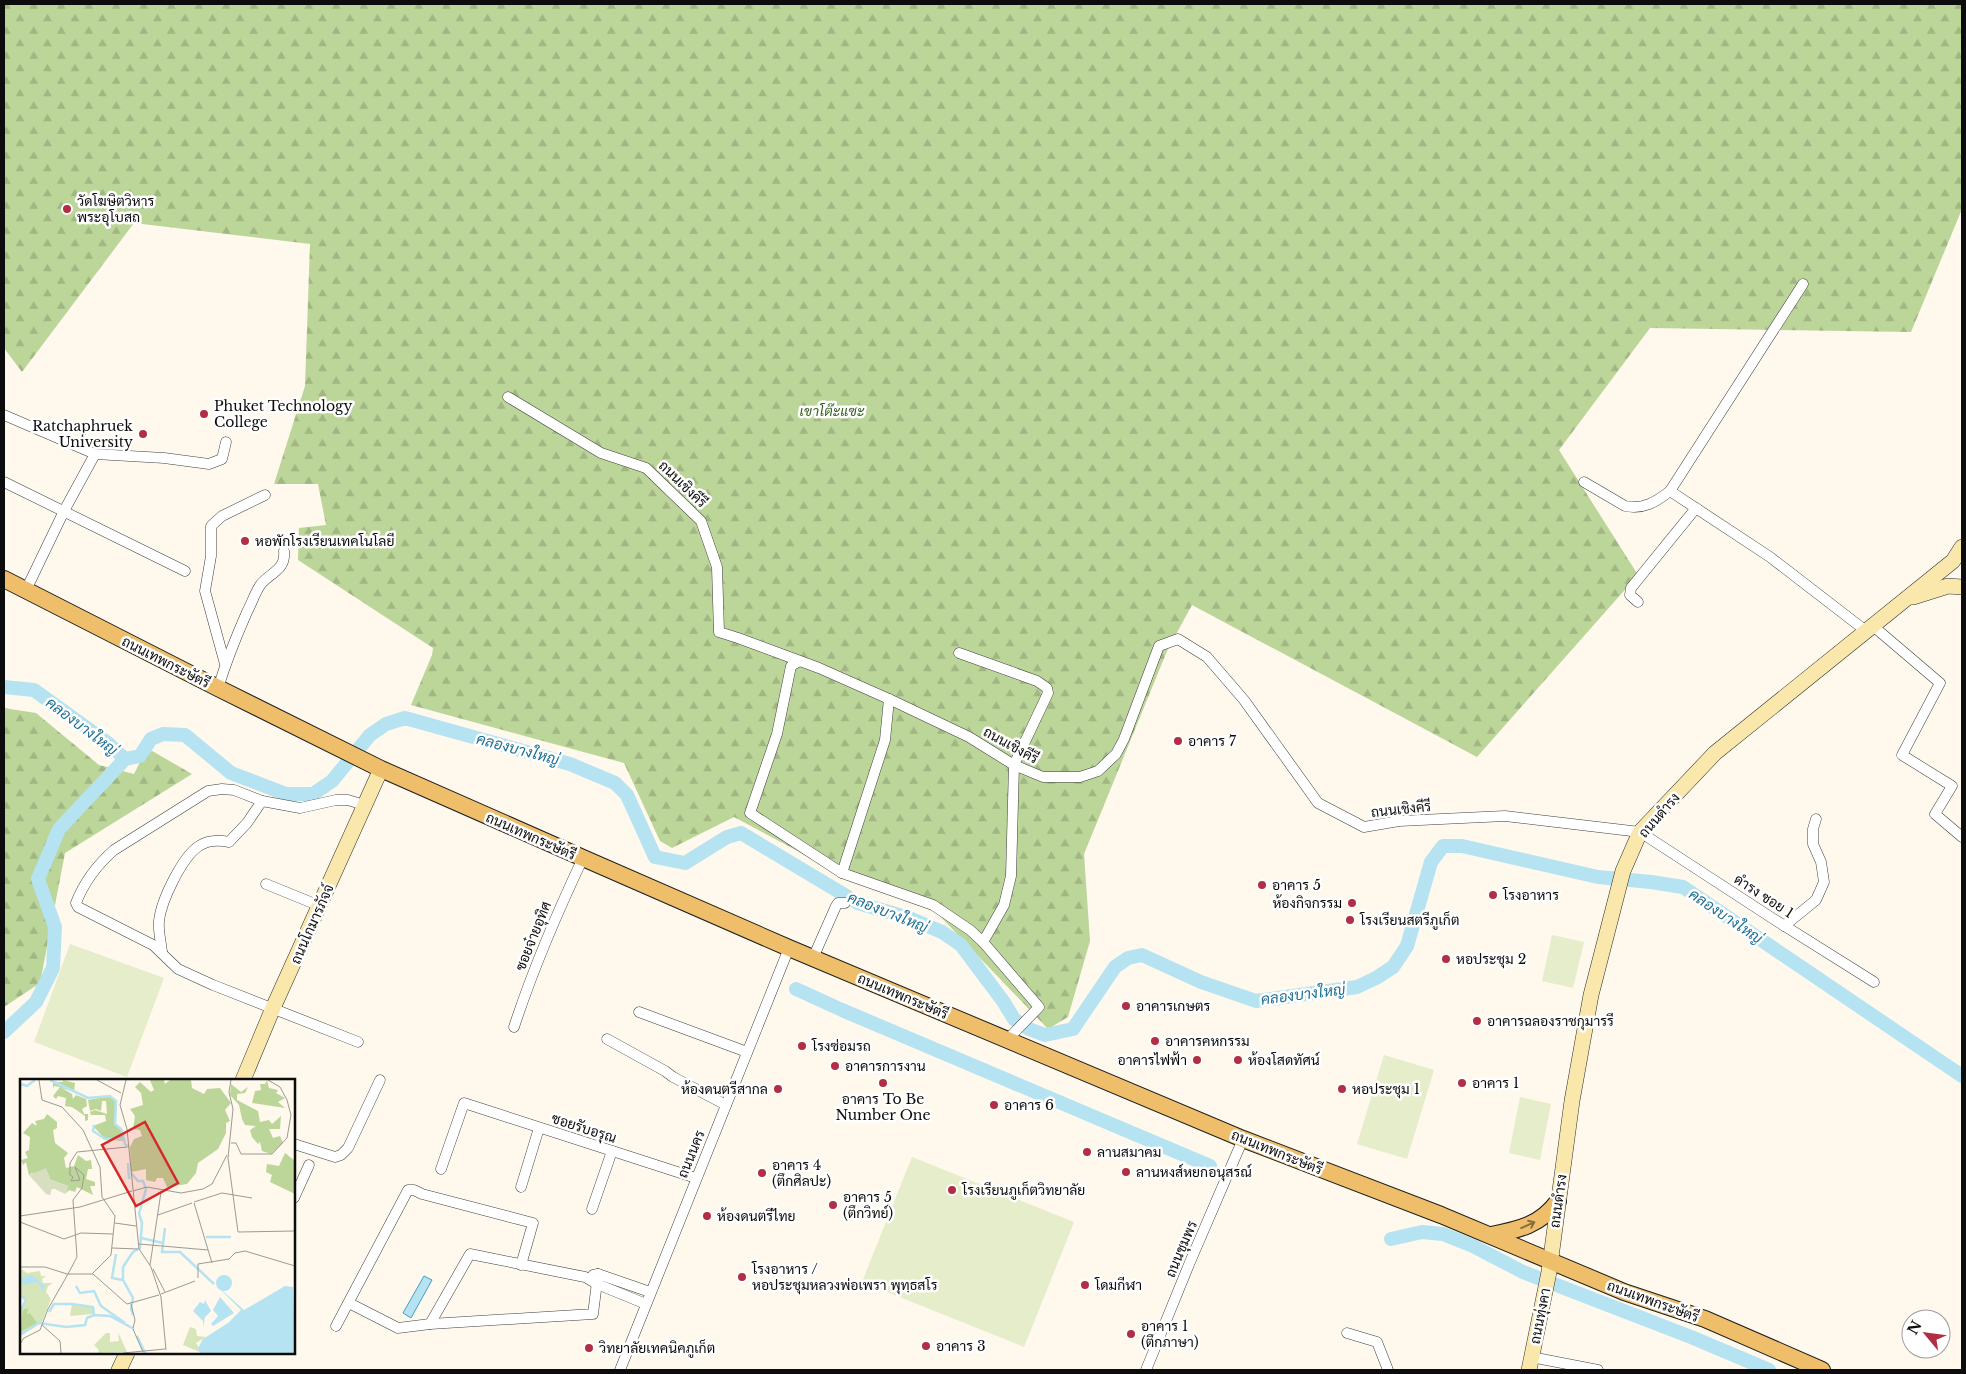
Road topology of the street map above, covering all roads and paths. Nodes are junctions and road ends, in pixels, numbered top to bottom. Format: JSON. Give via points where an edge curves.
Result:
{"nodes":[{"id":1,"x":1803,"y":284,"type":"dead end"},
{"id":2,"x":508,"y":396,"type":"dead end"},
{"id":3,"x":4,"y":415,"type":"edge"},
{"id":4,"x":226,"y":442,"type":"dead end"},
{"id":5,"x":95,"y":454,"type":"junction"},
{"id":6,"x":4,"y":482,"type":"edge"},
{"id":7,"x":1584,"y":482,"type":"dead end"},
{"id":8,"x":1670,"y":492,"type":"junction"},
{"id":9,"x":265,"y":495,"type":"dead end"},
{"id":10,"x":1696,"y":508,"type":"junction"},
{"id":11,"x":64,"y":511,"type":"junction"},
{"id":12,"x":1962,"y":547,"type":"edge"},
{"id":13,"x":284,"y":551,"type":"dead end"},
{"id":14,"x":1957,"y":564,"type":"edge"},
{"id":15,"x":186,"y":571,"type":"dead end"},
{"id":16,"x":4,"y":579,"type":"edge"},
{"id":17,"x":1962,"y":587,"type":"edge"},
{"id":18,"x":26,"y":590,"type":"junction"},
{"id":19,"x":1907,"y":598,"type":"junction"},
{"id":20,"x":1638,"y":602,"type":"dead end"},
{"id":21,"x":1870,"y":629,"type":"junction"},
{"id":22,"x":959,"y":653,"type":"dead end"},
{"id":23,"x":798,"y":662,"type":"junction"},
{"id":24,"x":225,"y":664,"type":"junction"},
{"id":25,"x":218,"y":688,"type":"junction"},
{"id":26,"x":889,"y":699,"type":"junction"},
{"id":27,"x":1014,"y":765,"type":"junction"},
{"id":28,"x":381,"y":769,"type":"junction"},
{"id":29,"x":262,"y":801,"type":"junction"},
{"id":30,"x":364,"y":805,"type":"junction"},
{"id":31,"x":1816,"y":819,"type":"dead end"},
{"id":32,"x":1640,"y":832,"type":"junction"},
{"id":33,"x":1962,"y":837,"type":"edge"},
{"id":34,"x":583,"y":858,"type":"junction"},
{"id":35,"x":842,"y":873,"type":"junction"},
{"id":36,"x":266,"y":884,"type":"dead end"},
{"id":37,"x":845,"y":903,"type":"dead end"},
{"id":38,"x":320,"y":906,"type":"junction"},
{"id":39,"x":1784,"y":926,"type":"junction"},
{"id":40,"x":983,"y":942,"type":"junction"},
{"id":41,"x":789,"y":948,"type":"junction"},
{"id":42,"x":162,"y":952,"type":"junction"},
{"id":43,"x":813,"y":958,"type":"junction"},
{"id":44,"x":1874,"y":982,"type":"dead end"},
{"id":45,"x":273,"y":1008,"type":"junction"},
{"id":46,"x":640,"y":1012,"type":"dead end"},
{"id":47,"x":514,"y":1027,"type":"dead end"},
{"id":48,"x":1010,"y":1037,"type":"junction"},
{"id":49,"x":607,"y":1039,"type":"dead end"},
{"id":50,"x":358,"y":1042,"type":"dead end"},
{"id":51,"x":747,"y":1052,"type":"junction"},
{"id":52,"x":243,"y":1079,"type":"edge"},
{"id":53,"x":380,"y":1080,"type":"dead end"},
{"id":54,"x":726,"y":1104,"type":"junction"},
{"id":55,"x":539,"y":1128,"type":"junction"},
{"id":56,"x":1242,"y":1139,"type":"junction"},
{"id":57,"x":295,"y":1144,"type":"edge"},
{"id":58,"x":612,"y":1151,"type":"junction"},
{"id":59,"x":309,"y":1165,"type":"dead end"},
{"id":60,"x":442,"y":1169,"type":"dead end"},
{"id":61,"x":696,"y":1178,"type":"junction"},
{"id":62,"x":521,"y":1187,"type":"dead end"},
{"id":63,"x":295,"y":1196,"type":"edge"},
{"id":64,"x":1558,"y":1201,"type":"junction"},
{"id":65,"x":592,"y":1209,"type":"dead end"},
{"id":66,"x":1491,"y":1235,"type":"junction"},
{"id":67,"x":521,"y":1265,"type":"junction"},
{"id":68,"x":1549,"y":1267,"type":"junction"},
{"id":69,"x":598,"y":1279,"type":"junction"},
{"id":70,"x":650,"y":1292,"type":"junction"},
{"id":71,"x":349,"y":1303,"type":"junction"},
{"id":72,"x":646,"y":1304,"type":"junction"},
{"id":73,"x":430,"y":1324,"type":"junction"},
{"id":74,"x":336,"y":1326,"type":"dead end"},
{"id":75,"x":1347,"y":1333,"type":"dead end"},
{"id":76,"x":127,"y":1354,"type":"edge"},
{"id":77,"x":1530,"y":1364,"type":"edge"},
{"id":78,"x":119,"y":1370,"type":"edge"},
{"id":79,"x":620,"y":1370,"type":"edge"},
{"id":80,"x":1146,"y":1370,"type":"edge"},
{"id":81,"x":1388,"y":1370,"type":"edge"},
{"id":82,"x":1598,"y":1370,"type":"edge"},
{"id":83,"x":1822,"y":1370,"type":"edge"}],
"edges":[{"from":1,"to":8,"type":"street"},
{"from":2,"to":23,"type":"street","name":"ถนนเชิงคีรี","via":[[601,453],[646,468],[701,520],[716,566],[719,632]]},
{"from":3,"to":5,"type":"street"},
{"from":4,"to":5,"type":"street","via":[[222,459],[209,464]]},
{"from":5,"to":11,"type":"street"},
{"from":6,"to":11,"type":"street"},
{"from":7,"to":8,"type":"street","via":[[1632,508],[1654,503]]},
{"from":8,"to":10,"type":"street"},
{"from":9,"to":24,"type":"street","via":[[222,516],[211,526],[211,556],[205,591]]},
{"from":10,"to":20,"type":"street","via":[[1631,588],[1630,595]]},
{"from":10,"to":21,"type":"street"},
{"from":11,"to":15,"type":"street"},
{"from":11,"to":18,"type":"street"},
{"from":12,"to":14,"type":"street","name":"ถนนดำรง"},
{"from":13,"to":24,"type":"street","via":[[280,568],[261,584],[255,595]]},
{"from":14,"to":19,"type":"street","name":"ถนนดำรง"},
{"from":16,"to":18,"type":"main road","name":"ถนนเทพกระษัตรี"},
{"from":17,"to":19,"type":"street","via":[[1948,586]]},
{"from":18,"to":25,"type":"main road","name":"ถนนเทพกระษัตรี"},
{"from":19,"to":21,"type":"street","name":"ถนนดำรง"},
{"from":21,"to":32,"type":"street","name":"ถนนดำรง","via":[[1715,754]]},
{"from":21,"to":33,"type":"street","via":[[1940,683],[1902,755],[1952,786],[1935,814]]},
{"from":22,"to":27,"type":"street","via":[[1033,679],[1047,688],[1048,693]]},
{"from":23,"to":26,"type":"street","name":"ถนนเชิงคีรี"},
{"from":23,"to":35,"type":"street","via":[[791,666],[777,734],[750,813]]},
{"from":24,"to":25,"type":"street"},
{"from":25,"to":28,"type":"main road","name":"ถนนเทพกระษัตรี"},
{"from":26,"to":27,"type":"street","name":"ถนนเชิงคีรี","via":[[969,737]]},
{"from":26,"to":35,"type":"street","via":[[884,740]]},
{"from":27,"to":32,"type":"street","name":"ถนนเชิงคีรี","via":[[1043,777],[1080,777],[1098,771],[1116,754],[1124,739],[1159,646],[1178,639],[1207,657],[1244,700],[1318,803],[1364,827],[1399,821],[1505,816]]},
{"from":27,"to":40,"type":"street","via":[[1011,876],[1004,905]]},
{"from":28,"to":30,"type":"street","name":"ถนนโกมารภัจจ์"},
{"from":28,"to":34,"type":"main road","name":"ถนนเทพกระษัตรี"},
{"from":29,"to":30,"type":"street","via":[[300,808],[336,800]]},
{"from":29,"to":42,"type":"street","via":[[248,823],[229,842],[216,840],[200,845],[172,881],[159,922]]},
{"from":29,"to":42,"type":"street","via":[[234,790],[208,791],[114,850],[87,880],[76,904],[78,907]]},
{"from":30,"to":38,"type":"street","name":"ถนนโกมารภัจจ์"},
{"from":31,"to":39,"type":"street","via":[[1812,844],[1821,862],[1824,882],[1816,900]]},
{"from":32,"to":39,"type":"street","name":"ดำรง ซอย 1"},
{"from":32,"to":64,"type":"street","name":"ถนนดำรง","via":[[1623,871],[1591,995]]},
{"from":34,"to":41,"type":"main road","name":"ถนนเทพกระษัตรี"},
{"from":34,"to":47,"type":"street","name":"ซอยจ๋ายอุทิศ","via":[[564,896]]},
{"from":35,"to":40,"type":"street","via":[[856,882],[933,905]]},
{"from":36,"to":38,"type":"street"},
{"from":37,"to":43,"type":"street","via":[[836,906]]},
{"from":38,"to":45,"type":"street","name":"ถนนโกมารภัจจ์"},
{"from":39,"to":44,"type":"street","name":"ดำรง ซอย 1"},
{"from":40,"to":48,"type":"street","via":[[1039,1007]]},
{"from":41,"to":43,"type":"main road","name":"ถนนเทพกระษัตรี"},
{"from":41,"to":51,"type":"street","name":"ถนนนคร"},
{"from":42,"to":45,"type":"street","via":[[178,969]]},
{"from":43,"to":48,"type":"main road","name":"ถนนเทพกระษัตรี"},
{"from":45,"to":50,"type":"street"},
{"from":45,"to":52,"type":"street","name":"ถนนโกมารภัจจ์"},
{"from":46,"to":51,"type":"street"},
{"from":48,"to":56,"type":"main road","name":"ถนนเทพกระษัตรี"},
{"from":49,"to":54,"type":"street"},
{"from":51,"to":54,"type":"street","name":"ถนนนคร"},
{"from":53,"to":57,"type":"street","via":[[348,1148],[341,1155],[335,1157]]},
{"from":54,"to":61,"type":"street","name":"ถนนนคร"},
{"from":55,"to":58,"type":"street","name":"ซอยรับอรุณ"},
{"from":55,"to":60,"type":"street","name":"ซอยรับอรุณ","via":[[464,1103]]},
{"from":55,"to":62,"type":"street"},
{"from":56,"to":66,"type":"main road","name":"ถนนเทพกระษัตรี"},
{"from":56,"to":80,"type":"street","name":"ถนนชุมพร"},
{"from":58,"to":61,"type":"street","name":"ซอยรับอรุณ"},
{"from":58,"to":65,"type":"street"},
{"from":59,"to":63,"type":"street"},
{"from":61,"to":70,"type":"street","name":"ถนนนคร"},
{"from":66,"to":64,"type":"main road","one_way":true,"via":[[1527,1226],[1545,1216]]},
{"from":64,"to":68,"type":"street","name":"ถนนดำรง"},
{"from":66,"to":68,"type":"main road","name":"ถนนเทพกระษัตรี"},
{"from":67,"to":69,"type":"street"},
{"from":67,"to":71,"type":"street","via":[[533,1222],[408,1190]]},
{"from":67,"to":73,"type":"street","via":[[470,1254]]},
{"from":68,"to":77,"type":"street","name":"ถนนทุ่งคา"},
{"from":68,"to":83,"type":"main road","name":"ถนนเทพกระษัตรี","via":[[1705,1320]]},
{"from":69,"to":70,"type":"street"},
{"from":69,"to":72,"type":"street"},
{"from":69,"to":73,"type":"street","via":[[593,1314]]},
{"from":70,"to":72,"type":"street","name":"ถนนนคร"},
{"from":71,"to":73,"type":"street","via":[[398,1328]]},
{"from":71,"to":74,"type":"street"},
{"from":72,"to":79,"type":"street","name":"ถนนนคร"},
{"from":75,"to":81,"type":"street","via":[[1378,1343]]},
{"from":76,"to":78,"type":"street"},
{"from":77,"to":82,"type":"street"}]}
